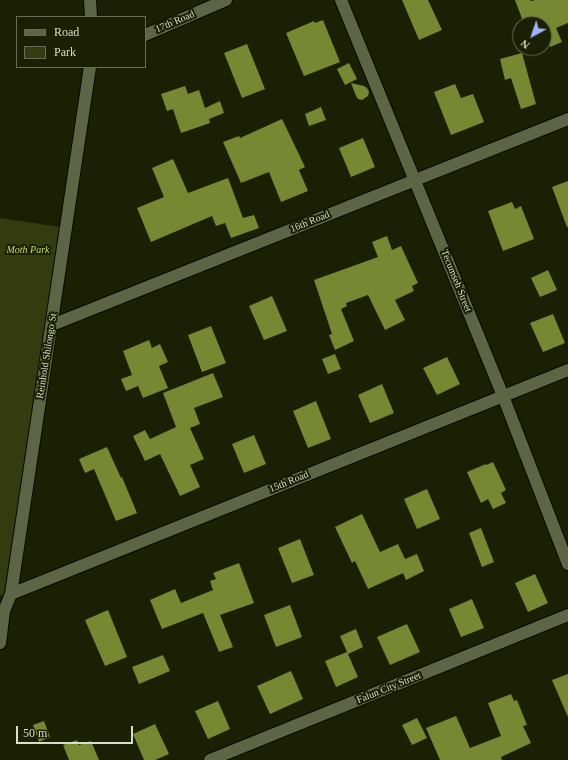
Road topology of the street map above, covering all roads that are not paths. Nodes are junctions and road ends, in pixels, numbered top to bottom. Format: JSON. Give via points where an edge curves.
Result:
{"nodes":[{"id":1,"x":90,"y":0,"type":"edge"},
{"id":2,"x":226,"y":0,"type":"edge"},
{"id":3,"x":341,"y":0,"type":"edge"},
{"id":4,"x":91,"y":16,"type":"edge"},
{"id":5,"x":146,"y":35,"type":"edge"},
{"id":6,"x":90,"y":68,"type":"edge"},
{"id":7,"x":568,"y":119,"type":"edge"},
{"id":8,"x":414,"y":180,"type":"junction"},
{"id":9,"x":52,"y":325,"type":"junction"},
{"id":10,"x":568,"y":370,"type":"edge"},
{"id":11,"x":504,"y":396,"type":"junction"},
{"id":12,"x":568,"y":564,"type":"edge"},
{"id":13,"x":11,"y":594,"type":"junction"},
{"id":14,"x":2,"y":610,"type":"edge"},
{"id":15,"x":568,"y":615,"type":"edge"},
{"id":16,"x":0,"y":643,"type":"edge"},
{"id":17,"x":210,"y":760,"type":"edge"}],
"edges":[{"from":1,"to":4,"type":"street"},
{"from":2,"to":5,"type":"street","name":"17th Road"},
{"from":3,"to":8,"type":"street","name":"Tecumseh Street"},
{"from":6,"to":9,"type":"street","name":"Reinhold Shilongo St"},
{"from":7,"to":8,"type":"street","name":"16th Road"},
{"from":8,"to":9,"type":"street","name":"16th Road"},
{"from":8,"to":11,"type":"street","name":"Tecumseh Street"},
{"from":9,"to":13,"type":"street","name":"Reinhold Shilongo St"},
{"from":10,"to":11,"type":"street","name":"15th Road"},
{"from":11,"to":12,"type":"street","name":"Tecumseh Street"},
{"from":11,"to":13,"type":"street","name":"15th Road"},
{"from":13,"to":14,"type":"street","name":"Reinhold Shilongo St"},
{"from":14,"to":16,"type":"street","name":"Reinhold Shilongo St"},
{"from":15,"to":17,"type":"street","name":"Falun City Street"}]}
